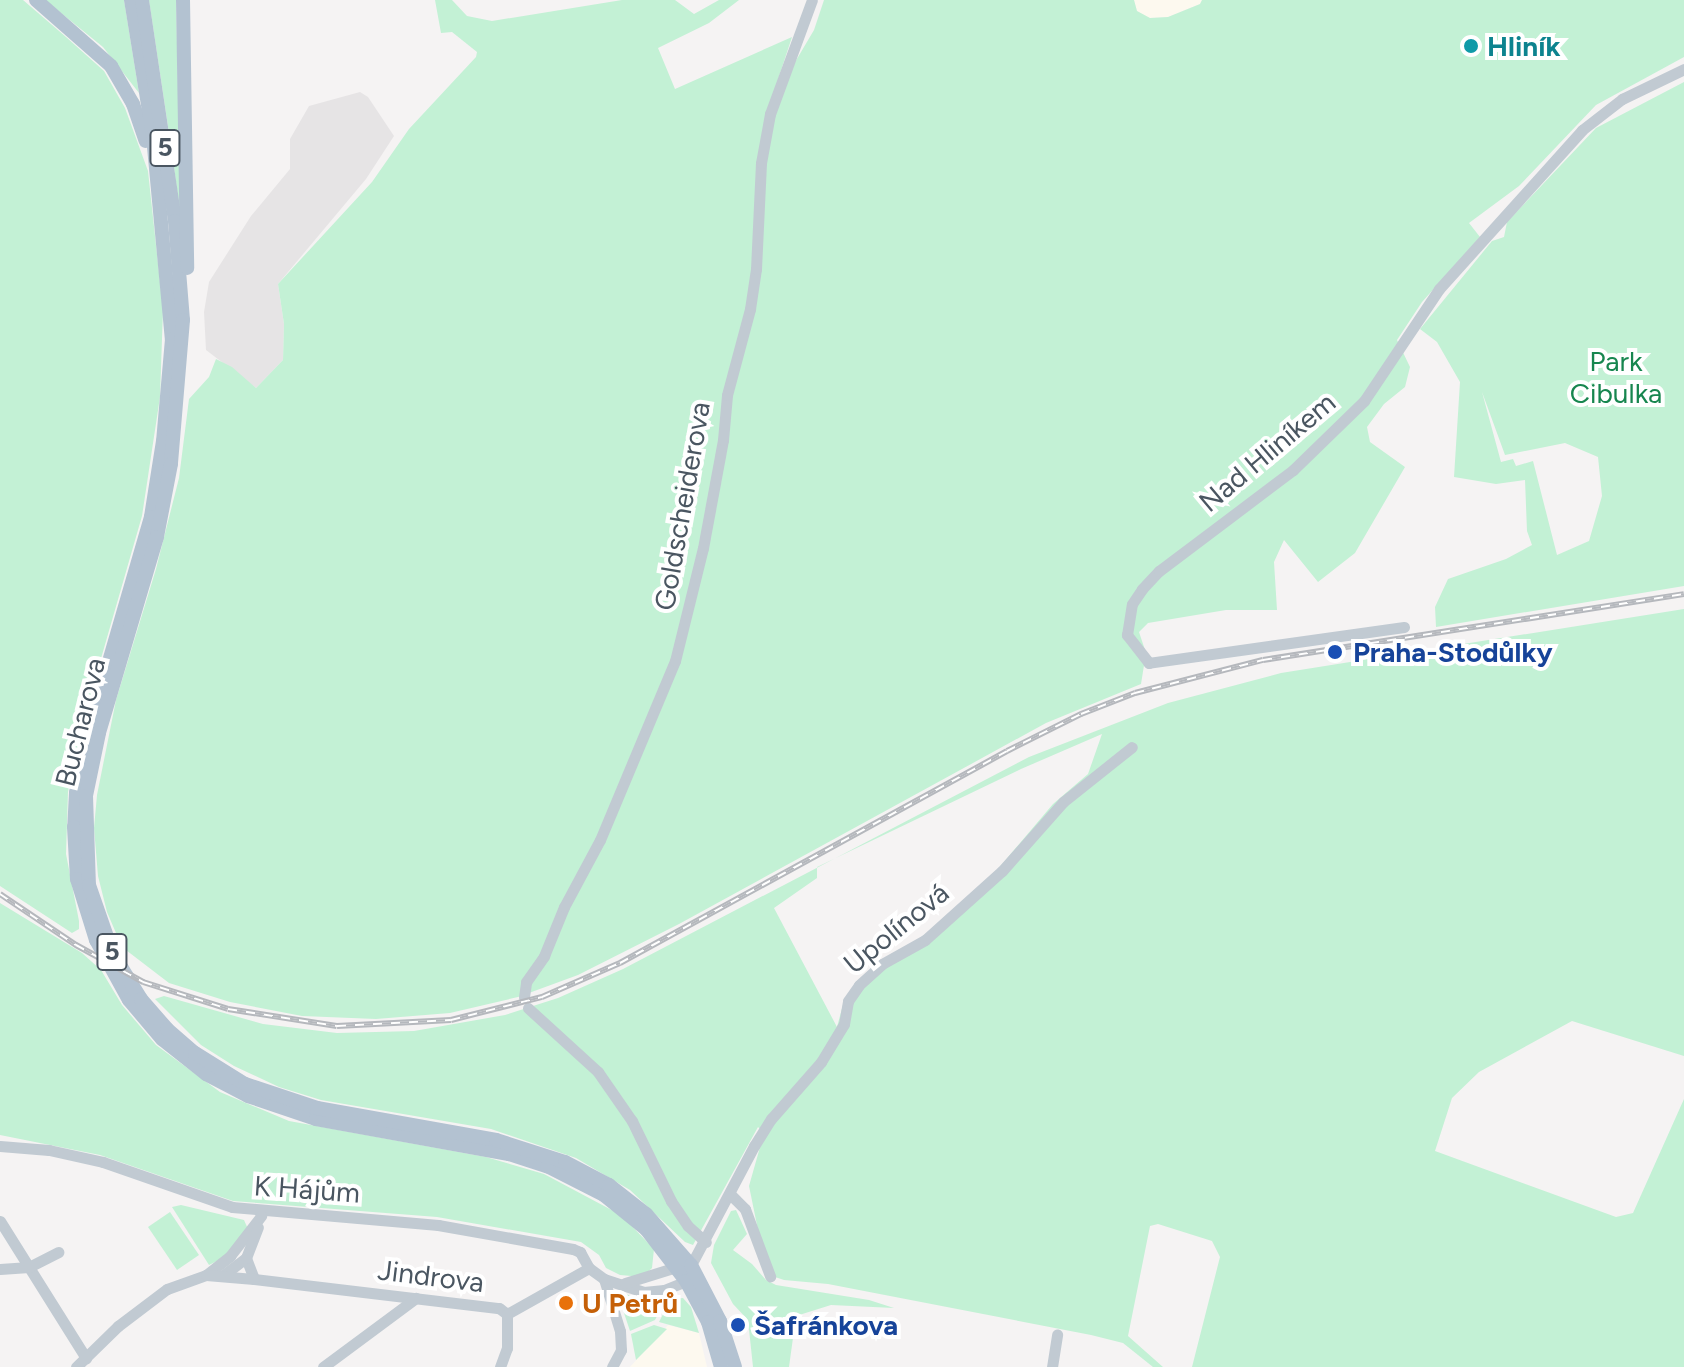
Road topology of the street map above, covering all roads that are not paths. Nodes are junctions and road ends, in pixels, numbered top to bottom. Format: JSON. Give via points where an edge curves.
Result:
{"nodes":[{"id":1,"x":36,"y":0,"type":"edge"},
{"id":2,"x":131,"y":0,"type":"edge"},
{"id":3,"x":142,"y":0,"type":"edge"},
{"id":4,"x":183,"y":0,"type":"edge"},
{"id":5,"x":812,"y":0,"type":"edge"},
{"id":6,"x":1684,"y":69,"type":"edge"},
{"id":7,"x":156,"y":168,"type":"junction"},
{"id":8,"x":183,"y":296,"type":"junction"},
{"id":9,"x":176,"y":362,"type":"junction"},
{"id":10,"x":173,"y":398,"type":"junction"},
{"id":11,"x":1404,"y":627,"type":"dead end"},
{"id":12,"x":1132,"y":747,"type":"dead end"},
{"id":13,"x":0,"y":1146,"type":"edge"},
{"id":14,"x":731,"y":1195,"type":"junction"},
{"id":15,"x":261,"y":1214,"type":"junction"},
{"id":16,"x":0,"y":1221,"type":"edge"},
{"id":17,"x":706,"y":1242,"type":"junction"},
{"id":18,"x":659,"y":1243,"type":"junction"},
{"id":19,"x":58,"y":1252,"type":"dead end"},
{"id":20,"x":246,"y":1258,"type":"junction"},
{"id":21,"x":683,"y":1266,"type":"junction"},
{"id":22,"x":29,"y":1267,"type":"junction"},
{"id":23,"x":589,"y":1268,"type":"junction"},
{"id":24,"x":0,"y":1269,"type":"edge"},
{"id":25,"x":206,"y":1275,"type":"junction"},
{"id":26,"x":222,"y":1276,"type":"junction"},
{"id":27,"x":770,"y":1276,"type":"dead end"},
{"id":28,"x":254,"y":1279,"type":"junction"},
{"id":29,"x":604,"y":1279,"type":"junction"},
{"id":30,"x":648,"y":1279,"type":"junction"},
{"id":31,"x":686,"y":1281,"type":"junction"},
{"id":32,"x":620,"y":1284,"type":"junction"},
{"id":33,"x":416,"y":1298,"type":"junction"},
{"id":34,"x":507,"y":1314,"type":"junction"},
{"id":35,"x":1057,"y":1334,"type":"dead end"},
{"id":36,"x":86,"y":1358,"type":"junction"},
{"id":37,"x":76,"y":1367,"type":"edge"},
{"id":38,"x":323,"y":1367,"type":"edge"},
{"id":39,"x":500,"y":1367,"type":"edge"},
{"id":40,"x":612,"y":1367,"type":"edge"},
{"id":41,"x":721,"y":1367,"type":"edge"},
{"id":42,"x":735,"y":1367,"type":"edge"},
{"id":43,"x":1052,"y":1367,"type":"edge"}],
"edges":[{"from":1,"to":7,"type":"main road","via":[[111,66],[133,104]]},
{"from":2,"to":7,"type":"main road","name":"Bucharova","number":"5"},
{"from":3,"to":8,"type":"main road","name":"Bucharova","number":"5"},
{"from":4,"to":8,"type":"main road","via":[[188,225]]},
{"from":5,"to":17,"type":"street","name":"Goldscheiderova","via":[[764,143],[750,309],[727,395],[703,548],[675,661],[600,840],[526,982],[526,1002],[598,1072],[632,1121],[671,1201]]},
{"from":6,"to":11,"type":"street","name":"Nad Hliníkem","via":[[1622,99],[1582,130],[1439,289],[1364,401],[1293,470],[1142,589],[1132,604],[1127,635],[1149,663]]},
{"from":7,"to":9,"type":"main road","name":"Bucharova","number":"5"},
{"from":8,"to":9,"type":"main road","name":"Bucharova","number":"5"},
{"from":9,"to":10,"type":"main road","name":"Bucharova","number":"5"},
{"from":10,"to":18,"type":"main road","name":"Bucharova","number":"5","via":[[151,517],[76,793],[80,895],[114,977],[162,1039],[206,1074],[248,1096],[316,1119],[461,1142],[547,1166],[604,1195]]},
{"from":10,"to":21,"type":"main road","name":"Bucharova","number":"5","via":[[157,537],[99,733],[86,796],[91,897],[123,974],[181,1042],[245,1084],[304,1105],[467,1133],[565,1162],[629,1199],[664,1233]]},
{"from":12,"to":14,"type":"street","name":"Upolínová","via":[[1063,802],[1002,871],[925,940],[882,964],[859,985],[821,1062],[771,1119]]},
{"from":13,"to":15,"type":"street","name":"K Hájům","via":[[103,1162]]},
{"from":14,"to":17,"type":"street","name":"Upolínová"},
{"from":14,"to":27,"type":"street","via":[[745,1209]]},
{"from":15,"to":20,"type":"street"},
{"from":15,"to":23,"type":"street","name":"K Hájům","via":[[303,1211],[507,1235],[573,1249]]},
{"from":15,"to":25,"type":"street","name":"Jindrova","via":[[230,1256]]},
{"from":16,"to":22,"type":"street"},
{"from":17,"to":21,"type":"street","name":"Upolínová"},
{"from":18,"to":21,"type":"main road","name":"Bucharova","number":"5"},
{"from":18,"to":30,"type":"street","via":[[656,1269]]},
{"from":19,"to":22,"type":"street"},
{"from":20,"to":26,"type":"street"},
{"from":20,"to":28,"type":"street"},
{"from":21,"to":30,"type":"street"},
{"from":21,"to":31,"type":"main road","name":"Bucharova","number":"5"},
{"from":21,"to":42,"type":"main road","name":"Bucharova","number":"5","via":[[720,1321]]},
{"from":22,"to":24,"type":"street"},
{"from":22,"to":36,"type":"street"},
{"from":23,"to":29,"type":"street","name":"K Hájům"},
{"from":23,"to":34,"type":"street","name":"Jindrova"},
{"from":25,"to":26,"type":"street","name":"Jindrova"},
{"from":25,"to":36,"type":"street","name":"Jindrova","via":[[149,1300]]},
{"from":26,"to":28,"type":"street","name":"Jindrova"},
{"from":28,"to":33,"type":"street","name":"Jindrova"},
{"from":29,"to":32,"type":"street","name":"K Hájům"},
{"from":29,"to":40,"type":"street","via":[[620,1331],[621,1350]]},
{"from":30,"to":32,"type":"street"},
{"from":31,"to":32,"type":"street","name":"K Hájům","via":[[655,1292]]},
{"from":31,"to":41,"type":"main road","name":"Bucharova","number":"5","via":[[708,1322]]},
{"from":33,"to":34,"type":"street","name":"Jindrova","via":[[499,1308]]},
{"from":33,"to":38,"type":"street"},
{"from":34,"to":39,"type":"street","via":[[507,1348]]},
{"from":35,"to":43,"type":"street"},
{"from":36,"to":37,"type":"street","name":"Jindrova"}]}
